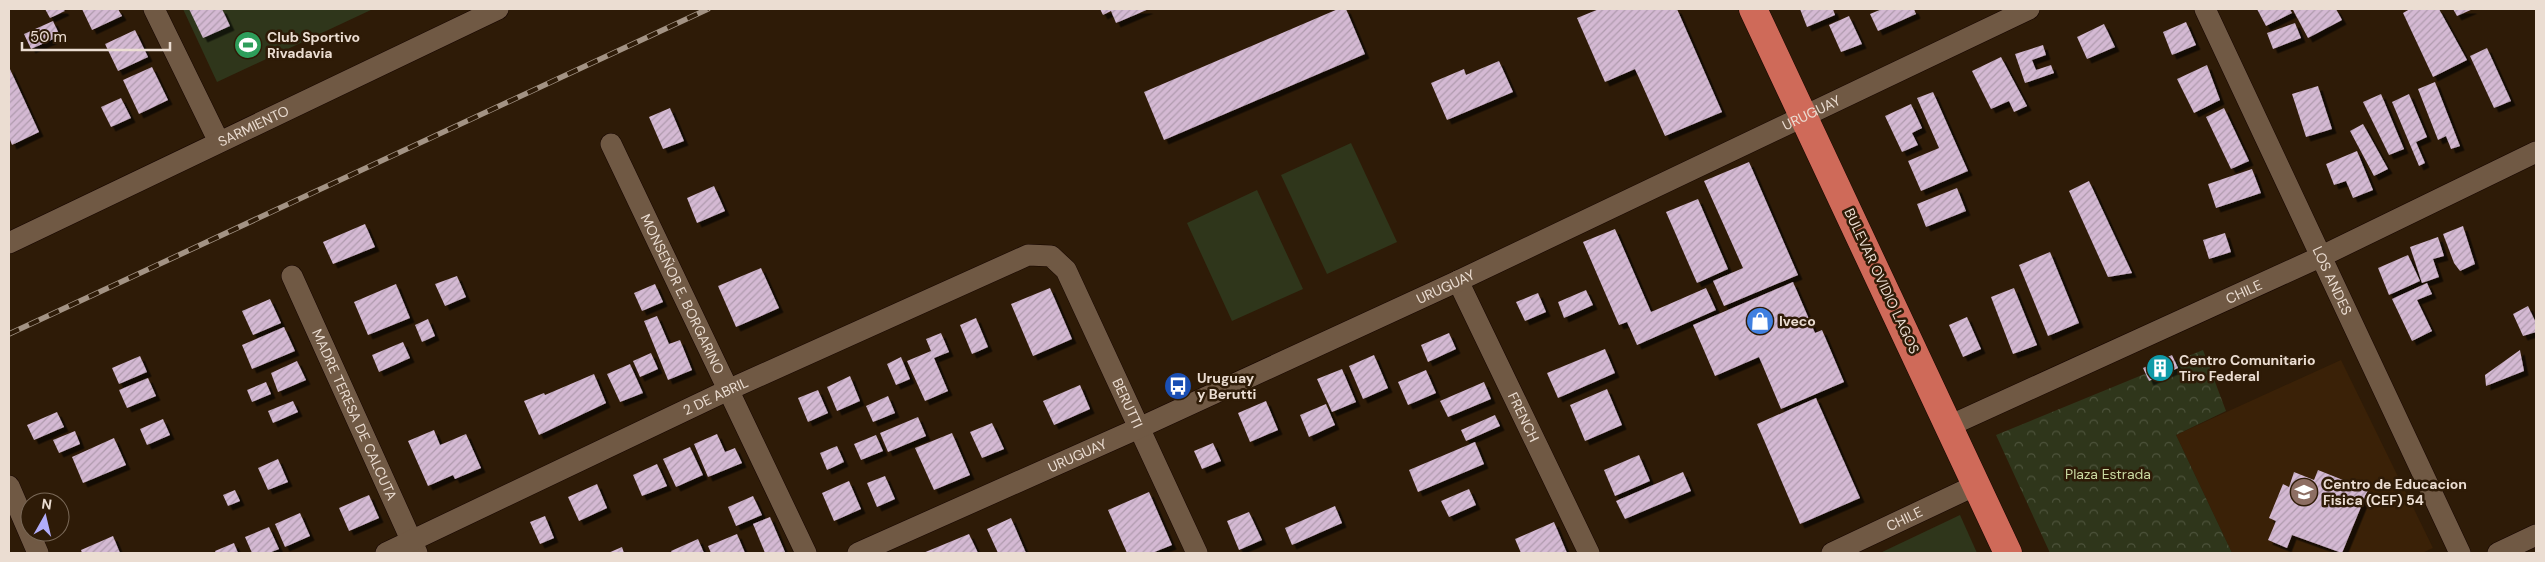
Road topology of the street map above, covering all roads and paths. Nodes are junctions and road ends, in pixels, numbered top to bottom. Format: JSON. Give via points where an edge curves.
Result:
{"nodes":[{"id":1,"x":154,"y":9,"type":"edge"},
{"id":2,"x":498,"y":9,"type":"edge"},
{"id":3,"x":1753,"y":9,"type":"edge"},
{"id":4,"x":2029,"y":9,"type":"edge"},
{"id":5,"x":2205,"y":9,"type":"edge"},
{"id":6,"x":1804,"y":115,"type":"junction"},
{"id":7,"x":219,"y":142,"type":"junction"},
{"id":8,"x":611,"y":144,"type":"dead end"},
{"id":9,"x":2536,"y":152,"type":"edge"},
{"id":10,"x":9,"y":243,"type":"edge"},
{"id":11,"x":1051,"y":256,"type":"joint"},
{"id":12,"x":2320,"y":257,"type":"junction"},
{"id":13,"x":292,"y":276,"type":"dead end"},
{"id":14,"x":1458,"y":280,"type":"junction"},
{"id":15,"x":728,"y":390,"type":"junction"},
{"id":16,"x":1949,"y":426,"type":"junction"},
{"id":17,"x":1139,"y":428,"type":"junction"},
{"id":18,"x":1976,"y":485,"type":"junction"},
{"id":19,"x":9,"y":486,"type":"edge"},
{"id":20,"x":2536,"y":535,"type":"edge"},
{"id":21,"x":414,"y":548,"type":"edge"},
{"id":22,"x":38,"y":553,"type":"edge"},
{"id":23,"x":386,"y":553,"type":"edge"},
{"id":24,"x":806,"y":553,"type":"edge"},
{"id":25,"x":858,"y":553,"type":"edge"},
{"id":26,"x":1197,"y":553,"type":"edge"},
{"id":27,"x":1588,"y":553,"type":"edge"},
{"id":28,"x":1832,"y":553,"type":"edge"},
{"id":29,"x":2008,"y":553,"type":"edge"},
{"id":30,"x":2460,"y":553,"type":"edge"},
{"id":31,"x":2498,"y":553,"type":"edge"}],
"edges":[{"from":1,"to":7,"type":"street"},
{"from":2,"to":7,"type":"street","name":"SARMIENTO"},
{"from":3,"to":6,"type":"highway","name":"BULEVAR OVIDIO LAGOS"},
{"from":4,"to":6,"type":"street","name":"URUGUAY"},
{"from":5,"to":12,"type":"street","name":"LOS ANDES"},
{"from":6,"to":14,"type":"street","name":"URUGUAY"},
{"from":6,"to":16,"type":"highway","name":"BULEVAR OVIDIO LAGOS"},
{"from":7,"to":10,"type":"street","name":"SARMIENTO"},
{"from":8,"to":15,"type":"street","name":"MONSEÑOR E. BORGARINO"},
{"from":9,"to":12,"type":"street","name":"CHILE"},
{"from":11,"to":15,"type":"street","name":"2 DE ABRIL","via":[[1028,255]]},
{"from":11,"to":17,"type":"street","name":"BERUTTI","via":[[1066,270]]},
{"from":12,"to":16,"type":"street","name":"CHILE"},
{"from":12,"to":30,"type":"street","name":"LOS ANDES"},
{"from":13,"to":21,"type":"street","name":"MADRE TERESA DE CALCUTA"},
{"from":14,"to":17,"type":"street","name":"URUGUAY"},
{"from":14,"to":27,"type":"street","name":"FRENCH"},
{"from":15,"to":21,"type":"street","name":"2 DE ABRIL"},
{"from":15,"to":24,"type":"street","name":"MONSEÑOR E. BORGARINO"},
{"from":16,"to":18,"type":"highway","name":"BULEVAR OVIDIO LAGOS"},
{"from":17,"to":25,"type":"street","name":"URUGUAY"},
{"from":17,"to":26,"type":"street","name":"BERUTTI"},
{"from":18,"to":28,"type":"street","name":"CHILE"},
{"from":18,"to":29,"type":"highway","name":"BULEVAR OVIDIO LAGOS"},
{"from":19,"to":22,"type":"street"},
{"from":20,"to":31,"type":"street"},
{"from":21,"to":23,"type":"street","name":"2 DE ABRIL"}]}
